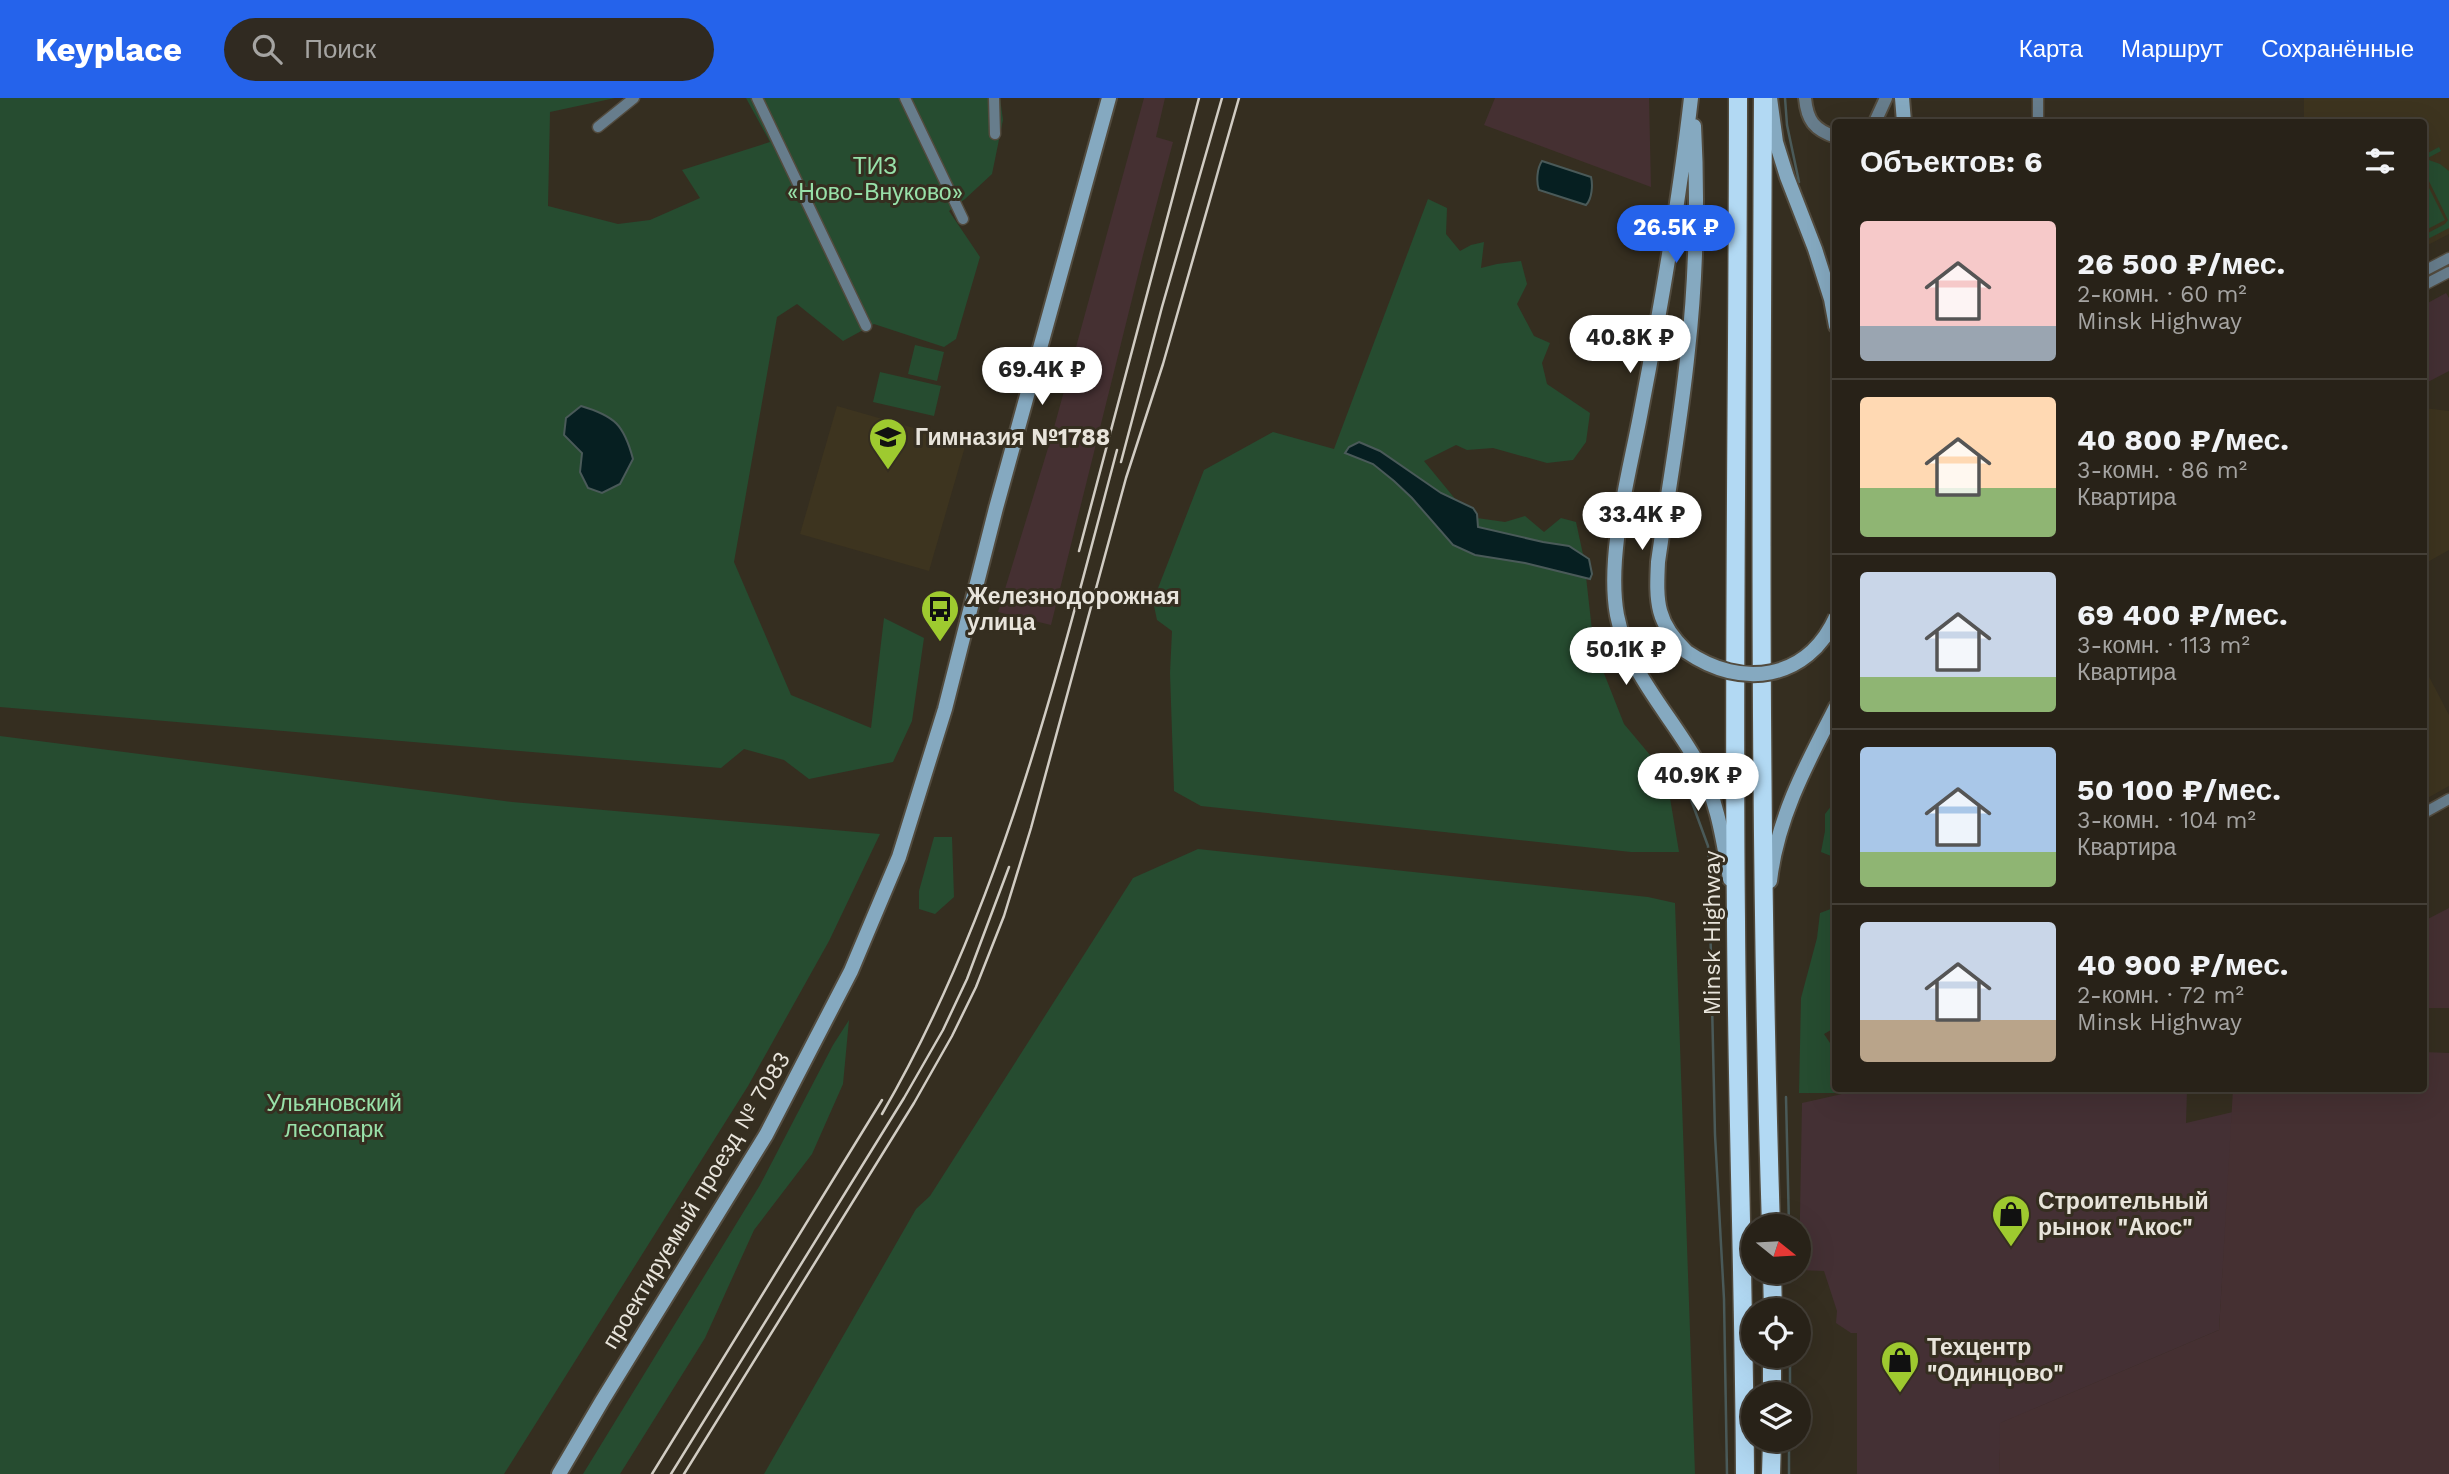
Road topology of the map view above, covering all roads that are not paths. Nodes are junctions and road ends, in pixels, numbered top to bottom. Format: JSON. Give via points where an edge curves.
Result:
{"nodes":[{"id":1,"x":634,"y":98,"type":"edge"},
{"id":2,"x":757,"y":98,"type":"edge"},
{"id":3,"x":905,"y":98,"type":"edge"},
{"id":4,"x":993,"y":98,"type":"edge"},
{"id":5,"x":1109,"y":98,"type":"edge"},
{"id":6,"x":1692,"y":98,"type":"edge"},
{"id":7,"x":1738,"y":98,"type":"edge"},
{"id":8,"x":1763,"y":98,"type":"edge"},
{"id":9,"x":1770,"y":98,"type":"edge"},
{"id":10,"x":1805,"y":98,"type":"edge"},
{"id":11,"x":1886,"y":98,"type":"edge"},
{"id":12,"x":1902,"y":98,"type":"edge"},
{"id":13,"x":2038,"y":98,"type":"edge"},
{"id":14,"x":1876,"y":119,"type":"edge"},
{"id":15,"x":1904,"y":119,"type":"edge"},
{"id":16,"x":2038,"y":119,"type":"edge"},
{"id":17,"x":598,"y":127,"type":"dead end"},
{"id":18,"x":995,"y":134,"type":"dead end"},
{"id":19,"x":1832,"y":135,"type":"edge"},
{"id":20,"x":963,"y":219,"type":"dead end"},
{"id":21,"x":2449,"y":258,"type":"edge"},
{"id":22,"x":2427,"y":269,"type":"edge"},
{"id":23,"x":2449,"y":272,"type":"edge"},
{"id":24,"x":2427,"y":283,"type":"edge"},
{"id":25,"x":1832,"y":304,"type":"edge"},
{"id":26,"x":866,"y":326,"type":"dead end"},
{"id":27,"x":1832,"y":624,"type":"edge"},
{"id":28,"x":1832,"y":715,"type":"edge"},
{"id":29,"x":2449,"y":799,"type":"edge"},
{"id":30,"x":2427,"y":811,"type":"edge"},
{"id":31,"x":1736,"y":917,"type":"junction"},
{"id":32,"x":1763,"y":940,"type":"junction"},
{"id":33,"x":1771,"y":1214,"type":"edge"},
{"id":34,"x":1772,"y":1452,"type":"edge"},
{"id":35,"x":559,"y":1474,"type":"edge"},
{"id":36,"x":1745,"y":1474,"type":"edge"},
{"id":37,"x":1771,"y":1474,"type":"edge"}],
"edges":[{"from":1,"to":17,"type":"street"},
{"from":2,"to":26,"type":"street"},
{"from":3,"to":20,"type":"street"},
{"from":4,"to":18,"type":"street"},
{"from":5,"to":35,"type":"main road","name":"проектируемый проезд № 7083","via":[[945,709],[899,857],[851,971],[766,1135]]},
{"from":6,"to":27,"type":"main road","bridge":true,"via":[[1696,155],[1689,349],[1658,562],[1659,612],[1665,627],[1687,652],[1738,674],[1756,675],[1792,665],[1821,642]]},
{"from":6,"to":31,"type":"main road","via":[[1667,273],[1620,529],[1614,593],[1632,662],[1704,776],[1723,837]]},
{"from":7,"to":31,"type":"highway","name":"Minsk Highway"},
{"from":8,"to":32,"type":"highway"},
{"from":9,"to":25,"type":"main road","via":[[1776,142]]},
{"from":10,"to":19,"type":"street","via":[[1811,124]]},
{"from":11,"to":14,"type":"street"},
{"from":12,"to":15,"type":"main road"},
{"from":13,"to":16,"type":"street"},
{"from":21,"to":22,"type":"street"},
{"from":23,"to":24,"type":"street"},
{"from":28,"to":32,"type":"main road","via":[[1789,801],[1772,864]]},
{"from":29,"to":30,"type":"street"},
{"from":31,"to":36,"type":"highway","name":"Minsk Highway"},
{"from":32,"to":33,"type":"highway"},
{"from":34,"to":37,"type":"highway"}]}
